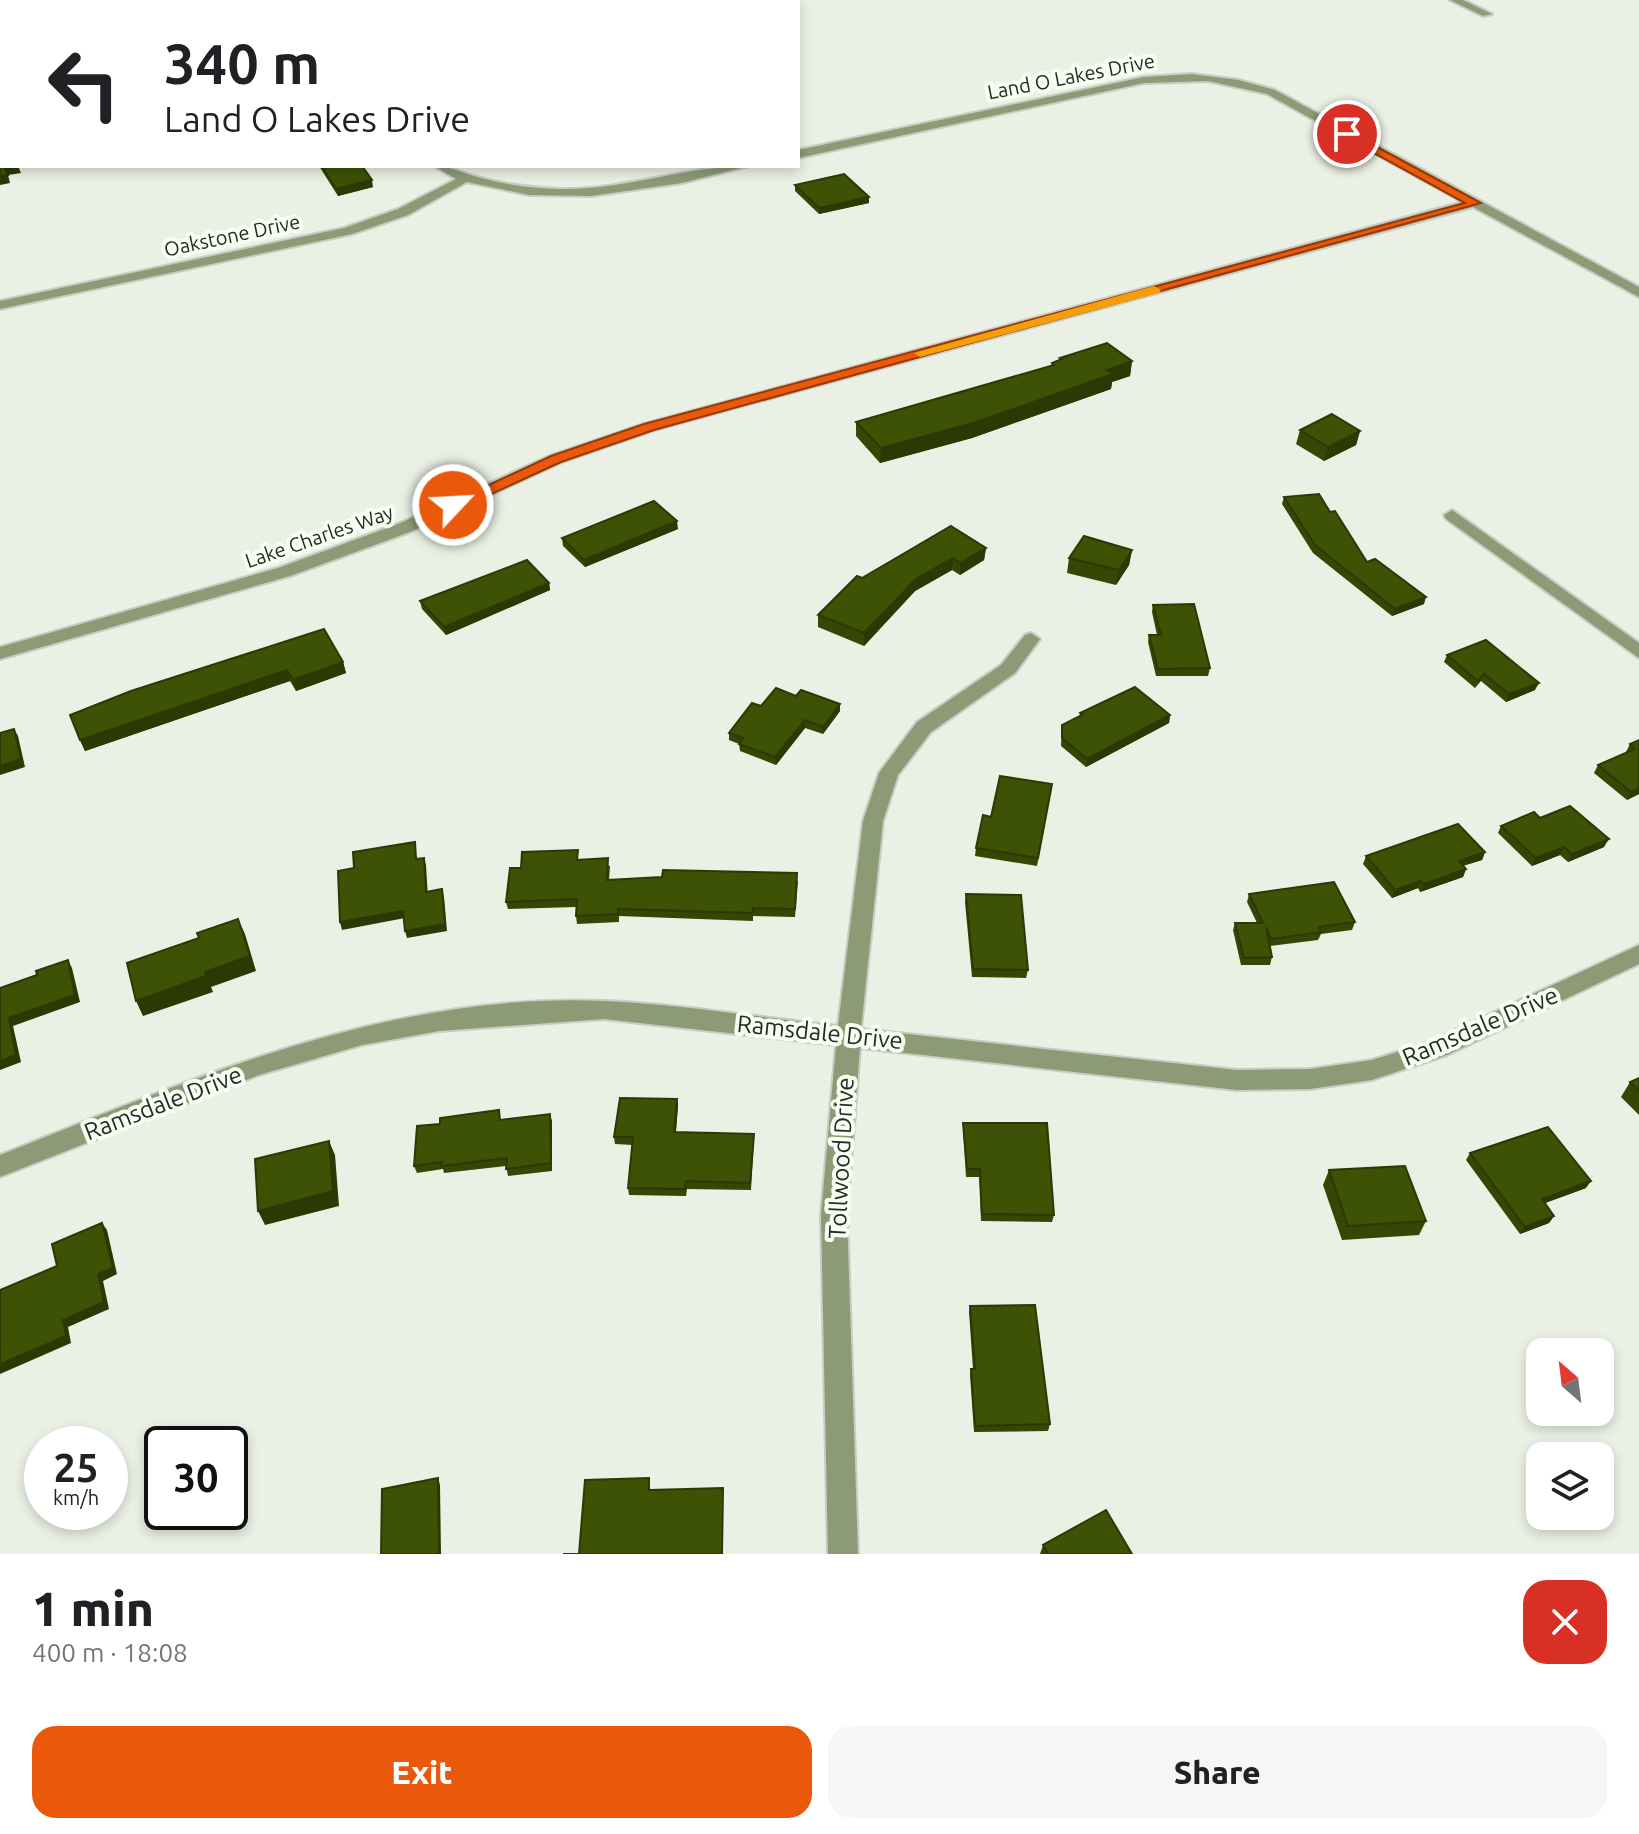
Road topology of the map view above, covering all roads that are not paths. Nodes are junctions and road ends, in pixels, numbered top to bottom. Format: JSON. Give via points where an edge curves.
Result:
{"nodes":[{"id":1,"x":1455,"y":0,"type":"edge"},
{"id":2,"x":1487,"y":14,"type":"dead end"},
{"id":3,"x":800,"y":154,"type":"edge"},
{"id":4,"x":444,"y":168,"type":"edge"},
{"id":5,"x":734,"y":168,"type":"edge"},
{"id":6,"x":464,"y":179,"type":"junction"},
{"id":7,"x":1475,"y":203,"type":"junction"},
{"id":8,"x":1639,"y":293,"type":"edge"},
{"id":9,"x":0,"y":305,"type":"edge"},
{"id":10,"x":1452,"y":515,"type":"dead end"},
{"id":11,"x":1031,"y":639,"type":"dead end"},
{"id":12,"x":1639,"y":652,"type":"edge"},
{"id":13,"x":0,"y":653,"type":"edge"},
{"id":14,"x":1639,"y":954,"type":"edge"},
{"id":15,"x":849,"y":1035,"type":"junction"},
{"id":16,"x":0,"y":1166,"type":"edge"},
{"id":17,"x":843,"y":1554,"type":"edge"}],
"edges":[{"from":1,"to":2,"type":"street"},
{"from":3,"to":7,"type":"street","name":"Land O Lakes Drive","via":[[1144,80],[1213,78],[1271,92]]},
{"from":4,"to":6,"type":"street"},
{"from":5,"to":6,"type":"street","via":[[591,193],[547,193]]},
{"from":6,"to":9,"type":"street","name":"Oakstone Drive","via":[[403,212],[347,231]]},
{"from":7,"to":8,"type":"street","name":"Land O Lakes Drive"},
{"from":7,"to":13,"type":"street","name":"Lake Charles Way","via":[[649,427],[556,459],[404,528],[284,572]]},
{"from":10,"to":12,"type":"street"},
{"from":11,"to":15,"type":"street","name":"Tollwood Drive","via":[[1008,669],[924,727],[889,773],[873,821]]},
{"from":14,"to":15,"type":"street","name":"Ramsdale Drive","via":[[1439,1048],[1372,1070],[1310,1079],[1237,1080]]},
{"from":15,"to":16,"type":"street","name":"Ramsdale Drive","via":[[604,1010],[503,1013],[414,1025],[246,1070]]},
{"from":15,"to":17,"type":"street","name":"Tollwood Drive","via":[[834,1215]]}]}
